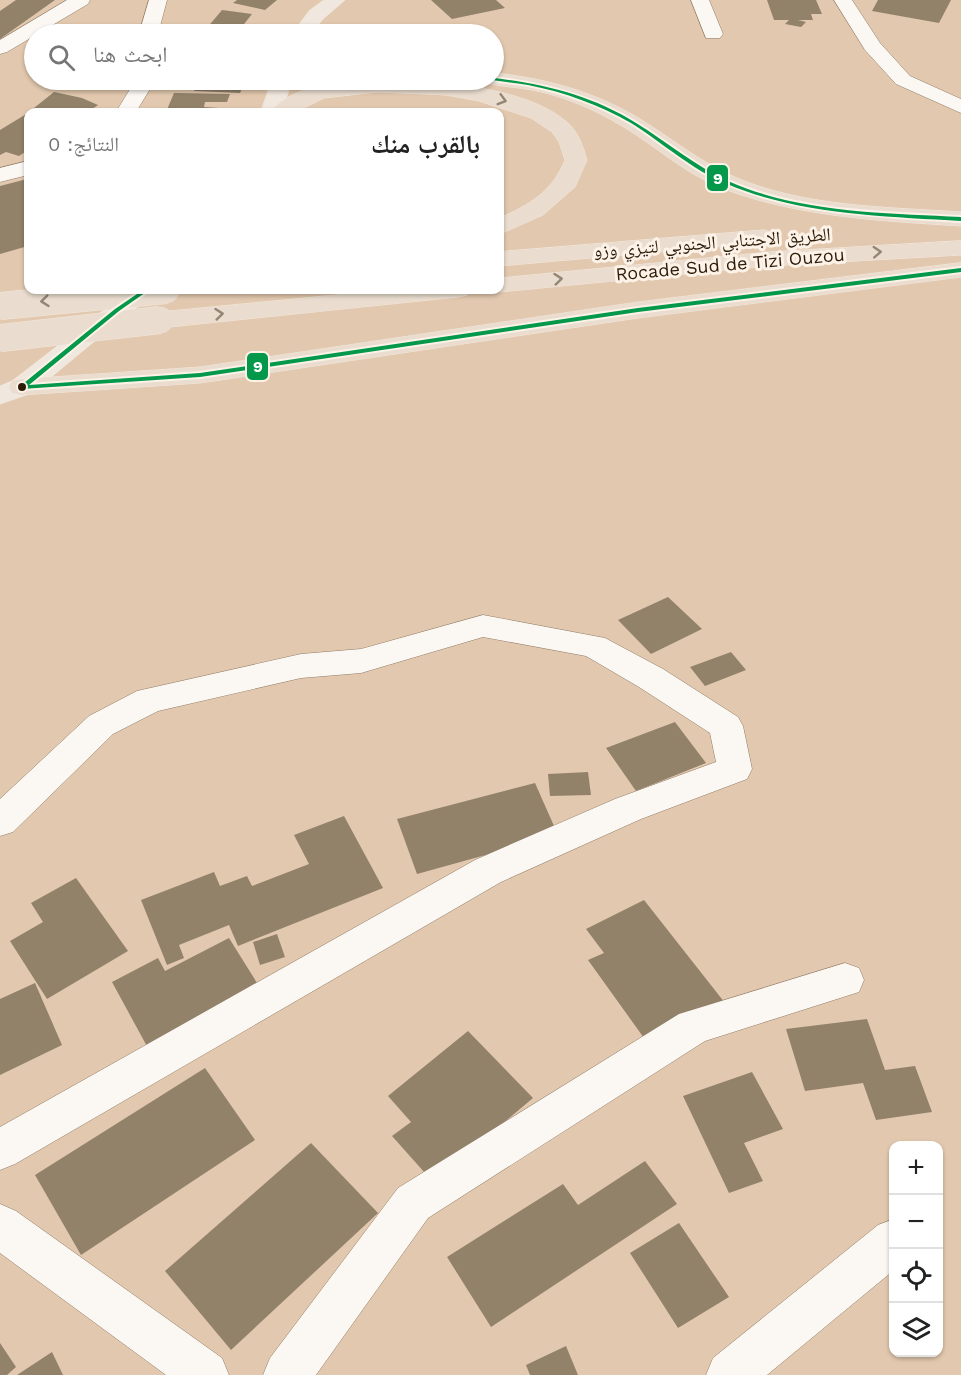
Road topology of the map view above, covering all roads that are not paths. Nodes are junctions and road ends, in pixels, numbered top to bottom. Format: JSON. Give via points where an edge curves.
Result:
{"nodes":[{"id":1,"x":81,"y":0,"type":"edge"},
{"id":2,"x":158,"y":0,"type":"edge"},
{"id":3,"x":336,"y":0,"type":"edge"},
{"id":4,"x":700,"y":0,"type":"edge"},
{"id":5,"x":843,"y":0,"type":"edge"},
{"id":6,"x":40,"y":24,"type":"edge"},
{"id":7,"x":152,"y":24,"type":"edge"},
{"id":8,"x":308,"y":24,"type":"edge"},
{"id":9,"x":24,"y":34,"type":"edge"},
{"id":10,"x":713,"y":34,"type":"dead end"},
{"id":11,"x":0,"y":48,"type":"edge"},
{"id":12,"x":504,"y":80,"type":"edge"},
{"id":13,"x":139,"y":90,"type":"edge"},
{"id":14,"x":279,"y":90,"type":"edge"},
{"id":15,"x":333,"y":90,"type":"edge"},
{"id":16,"x":438,"y":90,"type":"edge"},
{"id":17,"x":961,"y":107,"type":"edge"},
{"id":18,"x":128,"y":108,"type":"edge"},
{"id":19,"x":273,"y":108,"type":"edge"},
{"id":20,"x":289,"y":108,"type":"edge"},
{"id":21,"x":24,"y":169,"type":"edge"},
{"id":22,"x":0,"y":176,"type":"edge"},
{"id":23,"x":961,"y":219,"type":"edge"},
{"id":24,"x":504,"y":225,"type":"edge"},
{"id":25,"x":961,"y":226,"type":"edge"},
{"id":26,"x":835,"y":232,"type":"dead end"},
{"id":27,"x":788,"y":235,"type":"dead end"},
{"id":28,"x":961,"y":248,"type":"edge"},
{"id":29,"x":504,"y":259,"type":"edge"},
{"id":30,"x":961,"y":270,"type":"edge"},
{"id":31,"x":504,"y":285,"type":"edge"},
{"id":32,"x":124,"y":294,"type":"edge"},
{"id":33,"x":140,"y":294,"type":"edge"},
{"id":34,"x":418,"y":294,"type":"edge"},
{"id":35,"x":0,"y":306,"type":"edge"},
{"id":36,"x":0,"y":338,"type":"edge"},
{"id":37,"x":11,"y":392,"type":"edge"},
{"id":38,"x":0,"y":822,"type":"edge"},
{"id":39,"x":845,"y":980,"type":"dead end"},
{"id":40,"x":0,"y":1150,"type":"edge"},
{"id":41,"x":0,"y":1226,"type":"edge"},
{"id":42,"x":889,"y":1245,"type":"edge"},
{"id":43,"x":206,"y":1375,"type":"edge"},
{"id":44,"x":287,"y":1375,"type":"edge"},
{"id":45,"x":730,"y":1375,"type":"edge"}],
"edges":[{"from":1,"to":6,"type":"street"},
{"from":2,"to":7,"type":"street"},
{"from":3,"to":8,"type":"main road"},
{"from":4,"to":10,"type":"street"},
{"from":5,"to":17,"type":"street","via":[[872,46],[903,80]]},
{"from":9,"to":11,"type":"street"},
{"from":12,"to":23,"type":"highway","via":[[527,81],[593,101],[703,171],[739,186],[822,206]]},
{"from":13,"to":18,"type":"street"},
{"from":14,"to":19,"type":"main road"},
{"from":15,"to":20,"type":"highway"},
{"from":16,"to":24,"type":"highway","one_way":true,"via":[[489,96],[527,107],[561,127],[571,143],[576,160],[567,182],[535,210]]},
{"from":21,"to":22,"type":"street"},
{"from":25,"to":26,"type":"highway","name":"الطريق الاجتنابي الجنوبي لتيزي وزو"},
{"from":27,"to":29,"type":"highway","name":"الطريق الاجتنابي الجنوبي لتيزي وزو"},
{"from":31,"to":28,"type":"highway","name":"Rocade Sud de Tizi Ouzou","one_way":true,"via":[[769,259]]},
{"from":30,"to":37,"type":"highway","via":[[638,310],[200,375]]},
{"from":32,"to":35,"type":"highway","one_way":true,"bridge":true},
{"from":33,"to":37,"type":"main road"},
{"from":36,"to":34,"type":"highway","one_way":true,"bridge":true},
{"from":38,"to":40,"type":"street","via":[[101,725],[149,700],[301,666],[361,661],[483,626],[604,651],[726,726],[735,769],[628,809],[488,871]]},
{"from":39,"to":44,"type":"street","via":[[693,1027],[413,1203]]},
{"from":41,"to":43,"type":"street"},
{"from":42,"to":45,"type":"street"}]}
